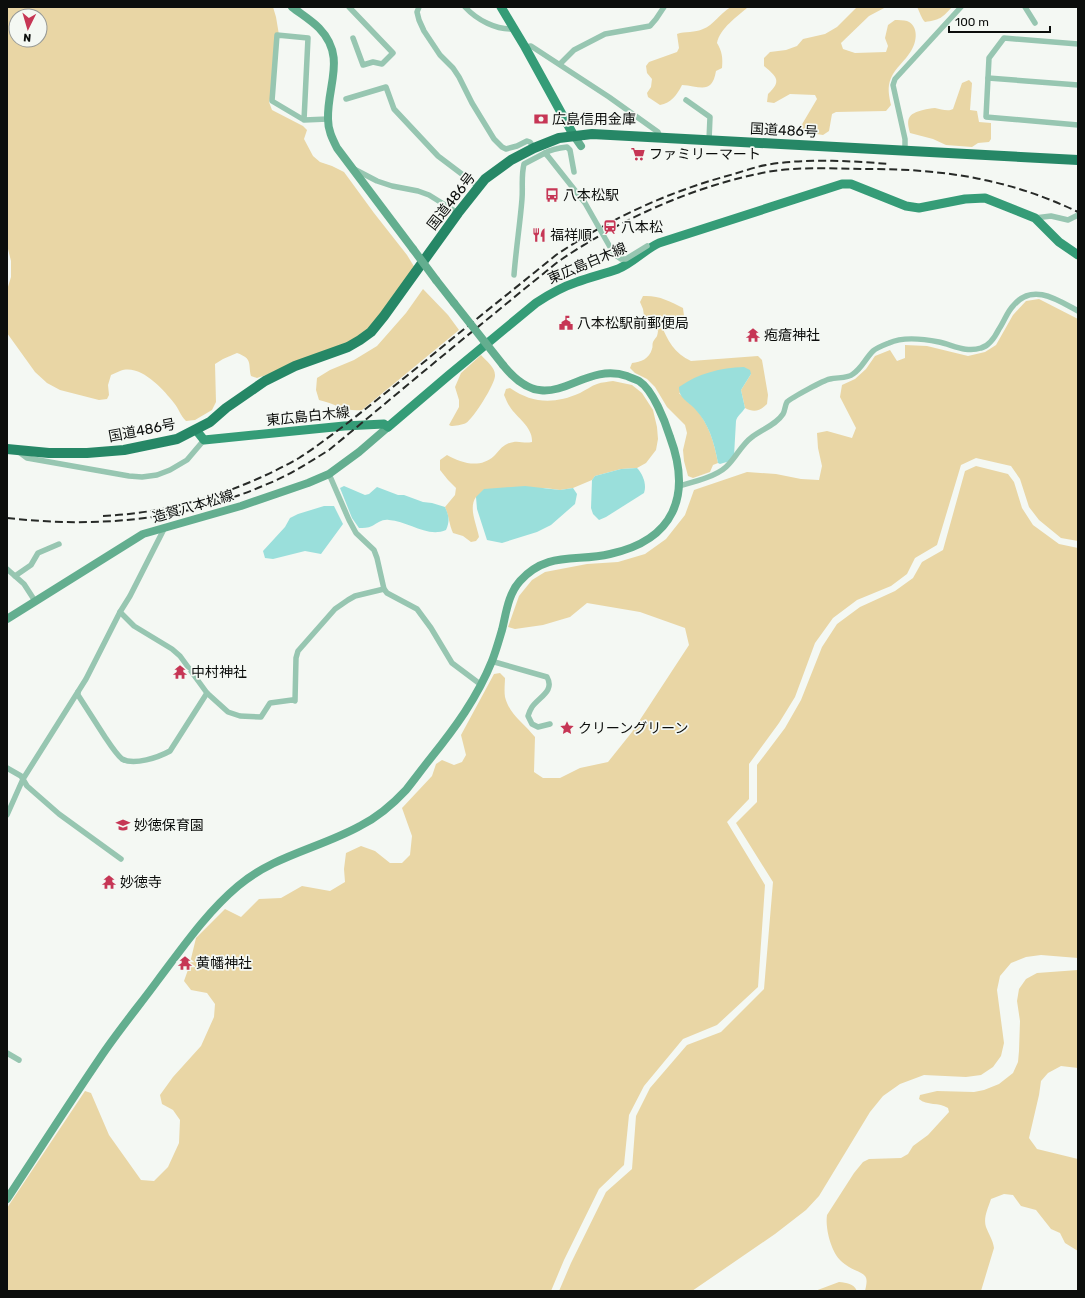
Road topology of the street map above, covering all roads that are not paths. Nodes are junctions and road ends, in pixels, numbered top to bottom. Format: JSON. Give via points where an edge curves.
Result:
{"nodes":[{"id":1,"x":292,"y":7,"type":"edge"},
{"id":2,"x":349,"y":7,"type":"edge"},
{"id":3,"x":419,"y":7,"type":"edge"},
{"id":4,"x":465,"y":7,"type":"edge"},
{"id":5,"x":501,"y":7,"type":"edge"},
{"id":6,"x":664,"y":7,"type":"edge"},
{"id":7,"x":961,"y":7,"type":"edge"},
{"id":8,"x":1025,"y":7,"type":"edge"},
{"id":9,"x":1035,"y":23,"type":"dead end"},
{"id":10,"x":514,"y":29,"type":"junction"},
{"id":11,"x":353,"y":38,"type":"dead end"},
{"id":12,"x":1078,"y":44,"type":"edge"},
{"id":13,"x":525,"y":47,"type":"junction"},
{"id":14,"x":560,"y":64,"type":"junction"},
{"id":15,"x":988,"y":78,"type":"junction"},
{"id":16,"x":1078,"y":85,"type":"edge"},
{"id":17,"x":346,"y":99,"type":"dead end"},
{"id":18,"x":686,"y":100,"type":"dead end"},
{"id":19,"x":328,"y":119,"type":"junction"},
{"id":20,"x":304,"y":120,"type":"junction"},
{"id":21,"x":1078,"y":125,"type":"edge"},
{"id":22,"x":574,"y":136,"type":"junction"},
{"id":23,"x":660,"y":137,"type":"junction"},
{"id":24,"x":709,"y":140,"type":"junction"},
{"id":25,"x":581,"y":146,"type":"dead end"},
{"id":26,"x":534,"y":148,"type":"junction"},
{"id":27,"x":905,"y":152,"type":"junction"},
{"id":28,"x":546,"y":154,"type":"junction"},
{"id":29,"x":1078,"y":160,"type":"edge"},
{"id":30,"x":351,"y":167,"type":"junction"},
{"id":31,"x":574,"y":172,"type":"dead end"},
{"id":32,"x":478,"y":187,"type":"junction"},
{"id":33,"x":458,"y":213,"type":"junction"},
{"id":34,"x":1078,"y":215,"type":"edge"},
{"id":35,"x":1035,"y":218,"type":"junction"},
{"id":36,"x":650,"y":246,"type":"junction"},
{"id":37,"x":1078,"y":255,"type":"edge"},
{"id":38,"x":514,"y":275,"type":"dead end"},
{"id":39,"x":1078,"y":311,"type":"edge"},
{"id":40,"x":388,"y":427,"type":"junction"},
{"id":41,"x":196,"y":430,"type":"junction"},
{"id":42,"x":204,"y":440,"type":"junction"},
{"id":43,"x":12,"y":450,"type":"edge"},
{"id":44,"x":329,"y":474,"type":"junction"},
{"id":45,"x":679,"y":486,"type":"junction"},
{"id":46,"x":164,"y":528,"type":"junction"},
{"id":47,"x":59,"y":544,"type":"dead end"},
{"id":48,"x":7,"y":569,"type":"edge"},
{"id":49,"x":15,"y":576,"type":"junction"},
{"id":50,"x":384,"y":589,"type":"junction"},
{"id":51,"x":35,"y":601,"type":"junction"},
{"id":52,"x":120,"y":612,"type":"junction"},
{"id":53,"x":7,"y":619,"type":"edge"},
{"id":54,"x":492,"y":662,"type":"junction"},
{"id":55,"x":480,"y":684,"type":"junction"},
{"id":56,"x":78,"y":692,"type":"junction"},
{"id":57,"x":207,"y":693,"type":"junction"},
{"id":58,"x":550,"y":724,"type":"dead end"},
{"id":59,"x":7,"y":768,"type":"edge"},
{"id":60,"x":23,"y":779,"type":"junction"},
{"id":61,"x":7,"y":815,"type":"edge"},
{"id":62,"x":121,"y":859,"type":"dead end"},
{"id":63,"x":7,"y":1053,"type":"edge"},
{"id":64,"x":19,"y":1060,"type":"dead end"},
{"id":65,"x":7,"y":1199,"type":"edge"}],
"edges":[{"from":1,"to":19,"type":"street","via":[[319,28],[330,44],[334,56],[335,69]]},
{"from":2,"to":11,"type":"street","via":[[393,53],[382,64],[374,62],[363,65]]},
{"from":3,"to":26,"type":"street","via":[[417,12],[424,30],[440,55],[459,77],[472,103],[502,148],[517,146],[527,141]]},
{"from":4,"to":10,"type":"street","via":[[491,26],[506,30]]},
{"from":5,"to":10,"type":"main road"},
{"from":6,"to":14,"type":"street","via":[[650,26],[604,34],[574,50]]},
{"from":7,"to":27,"type":"street","via":[[894,79]]},
{"from":8,"to":9,"type":"street"},
{"from":10,"to":13,"type":"main road"},
{"from":12,"to":15,"type":"street","via":[[1004,38],[989,58]]},
{"from":13,"to":14,"type":"street","via":[[531,46]]},
{"from":13,"to":22,"type":"main road"},
{"from":14,"to":23,"type":"street","via":[[658,132]]},
{"from":15,"to":16,"type":"street"},
{"from":15,"to":21,"type":"street","via":[[986,117]]},
{"from":17,"to":32,"type":"street","via":[[386,87],[394,109],[438,156]]},
{"from":18,"to":24,"type":"street","via":[[710,116]]},
{"from":19,"to":20,"type":"street"},
{"from":19,"to":30,"type":"street","via":[[330,134]]},
{"from":20,"to":20,"type":"street","via":[[272,101],[277,35],[308,38]]},
{"from":22,"to":23,"type":"highway","name":"国道486号","via":[[592,134]]},
{"from":22,"to":25,"type":"street"},
{"from":22,"to":26,"type":"highway","name":"国道486号","via":[[559,138]]},
{"from":23,"to":24,"type":"highway","name":"国道486号"},
{"from":24,"to":27,"type":"highway","name":"国道486号"},
{"from":26,"to":32,"type":"highway","name":"国道486号","via":[[511,160]]},
{"from":27,"to":29,"type":"highway","name":"国道486号"},
{"from":28,"to":31,"type":"street","via":[[567,147],[570,150]]},
{"from":28,"to":36,"type":"street","bridge":true,"via":[[585,203],[614,254],[626,259]]},
{"from":28,"to":38,"type":"street","via":[[524,164]]},
{"from":30,"to":33,"type":"street","via":[[377,181],[429,195]]},
{"from":30,"to":45,"type":"street","bridge":true,"via":[[503,366],[524,386],[548,391],[608,373],[640,381],[655,400],[671,437]]},
{"from":32,"to":33,"type":"highway","name":"国道486号"},
{"from":33,"to":41,"type":"highway","name":"国道486号","via":[[395,303],[371,332],[348,347],[295,366],[265,381]]},
{"from":34,"to":35,"type":"street","via":[[1068,220],[1051,216]]},
{"from":35,"to":36,"type":"main road","name":"東広島白木線","via":[[985,198],[965,199],[919,208],[906,206],[851,184],[842,184]]},
{"from":35,"to":37,"type":"main road","name":"東広島白木線","via":[[1059,242]]},
{"from":36,"to":40,"type":"main road","name":"東広島白木線","via":[[632,262],[575,282],[536,303]]},
{"from":39,"to":45,"type":"street","via":[[1055,299],[1032,294],[1013,305],[996,335],[981,348],[965,350],[940,342],[921,340],[902,339],[889,342],[873,351],[852,376],[829,379],[787,403],[784,413],[774,424],[751,438],[727,467]]},
{"from":40,"to":42,"type":"main road","name":"東広島白木線","via":[[384,424],[344,426]]},
{"from":40,"to":44,"type":"street","name":"造賀八本松線"},
{"from":41,"to":42,"type":"main road"},
{"from":41,"to":43,"type":"highway","name":"国道486号","via":[[177,439],[124,450],[88,453]]},
{"from":42,"to":43,"type":"street","via":[[187,460],[157,475],[142,477],[27,458]]},
{"from":44,"to":46,"type":"street","name":"造賀八本松線","via":[[267,497]]},
{"from":44,"to":50,"type":"street","via":[[356,533],[374,550]]},
{"from":45,"to":54,"type":"street","via":[[677,502],[671,517],[661,530],[648,540],[608,555],[550,562],[527,574],[517,584],[511,596]]},
{"from":46,"to":51,"type":"street","name":"造賀八本松線","via":[[143,534]]},
{"from":46,"to":52,"type":"street"},
{"from":47,"to":49,"type":"street","via":[[38,553],[31,565]]},
{"from":48,"to":49,"type":"street"},
{"from":49,"to":51,"type":"street","via":[[24,584]]},
{"from":50,"to":55,"type":"street","via":[[391,596],[416,609],[452,663]]},
{"from":50,"to":57,"type":"street","via":[[355,596],[335,609],[298,651],[295,701],[270,703],[261,717],[240,716],[228,712]]},
{"from":51,"to":53,"type":"street","name":"造賀八本松線"},
{"from":52,"to":56,"type":"street"},
{"from":52,"to":57,"type":"street","via":[[134,626],[180,656]]},
{"from":54,"to":55,"type":"street"},
{"from":54,"to":58,"type":"street","via":[[547,677],[550,682],[549,689],[531,708],[528,716],[532,724],[538,727]]},
{"from":55,"to":65,"type":"street","via":[[457,724],[407,789],[391,805],[359,827],[262,869],[240,884],[217,905],[102,1056]]},
{"from":56,"to":57,"type":"street","via":[[108,742],[122,759],[138,762],[170,751]]},
{"from":56,"to":60,"type":"street"},
{"from":59,"to":60,"type":"street"},
{"from":60,"to":61,"type":"street"},
{"from":60,"to":62,"type":"street","via":[[27,786],[59,814]]},
{"from":63,"to":64,"type":"street"}]}
